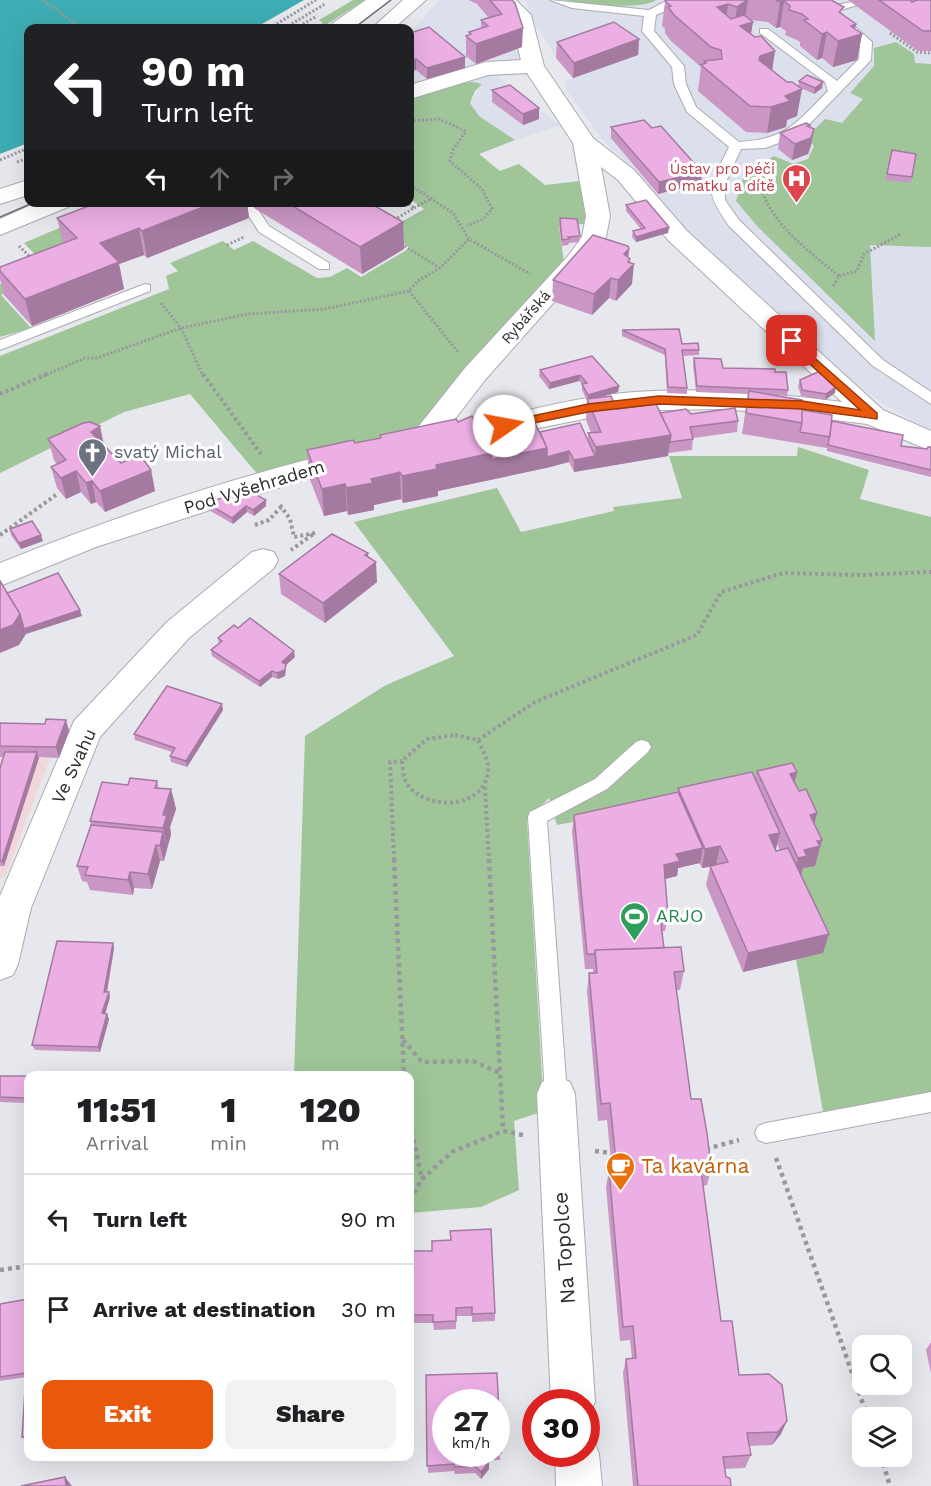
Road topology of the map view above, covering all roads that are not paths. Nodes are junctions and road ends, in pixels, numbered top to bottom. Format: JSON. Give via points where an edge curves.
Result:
{"nodes":[{"id":1,"x":380,"y":0,"type":"edge"},
{"id":2,"x":416,"y":0,"type":"edge"},
{"id":3,"x":504,"y":0,"type":"edge"},
{"id":4,"x":556,"y":0,"type":"edge"},
{"id":5,"x":674,"y":0,"type":"edge"},
{"id":6,"x":818,"y":0,"type":"edge"},
{"id":7,"x":853,"y":3,"type":"dead end"},
{"id":8,"x":829,"y":10,"type":"junction"},
{"id":9,"x":650,"y":13,"type":"junction"},
{"id":10,"x":347,"y":24,"type":"edge"},
{"id":11,"x":387,"y":24,"type":"edge"},
{"id":12,"x":764,"y":31,"type":"dead end"},
{"id":13,"x":533,"y":66,"type":"junction"},
{"id":14,"x":414,"y":91,"type":"edge"},
{"id":15,"x":834,"y":93,"type":"junction"},
{"id":16,"x":585,"y":143,"type":"junction"},
{"id":17,"x":736,"y":146,"type":"junction"},
{"id":18,"x":24,"y":188,"type":"edge"},
{"id":19,"x":0,"y":197,"type":"edge"},
{"id":20,"x":51,"y":207,"type":"edge"},
{"id":21,"x":246,"y":207,"type":"edge"},
{"id":22,"x":7,"y":235,"type":"edge"},
{"id":23,"x":324,"y":266,"type":"dead end"},
{"id":24,"x":145,"y":288,"type":"dead end"},
{"id":25,"x":0,"y":345,"type":"edge"},
{"id":26,"x":931,"y":399,"type":"edge"},
{"id":27,"x":873,"y":416,"type":"junction"},
{"id":28,"x":931,"y":442,"type":"edge"},
{"id":29,"x":398,"y":448,"type":"junction"},
{"id":30,"x":264,"y":560,"type":"road end"},
{"id":31,"x":0,"y":575,"type":"edge"},
{"id":32,"x":642,"y":747,"type":"dead end"},
{"id":33,"x":0,"y":964,"type":"edge"},
{"id":34,"x":556,"y":1094,"type":"joint"},
{"id":35,"x":931,"y":1101,"type":"edge"},
{"id":36,"x":766,"y":1133,"type":"road end"},
{"id":37,"x":572,"y":1389,"type":"edge"},
{"id":38,"x":578,"y":1467,"type":"edge"},
{"id":39,"x":579,"y":1486,"type":"edge"}],
"edges":[{"from":1,"to":10,"type":"street"},
{"from":2,"to":11,"type":"street"},
{"from":3,"to":13,"type":"street","via":[[520,15]]},
{"from":4,"to":9,"type":"lane","via":[[581,7]]},
{"from":5,"to":9,"type":"lane"},
{"from":6,"to":8,"type":"lane"},
{"from":7,"to":8,"type":"lane"},
{"from":8,"to":15,"type":"lane","via":[[866,42],[865,60]]},
{"from":9,"to":17,"type":"lane","via":[[648,31],[678,66],[680,84],[691,109]]},
{"from":12,"to":15,"type":"lane","via":[[831,80]]},
{"from":13,"to":14,"type":"street","via":[[486,69]]},
{"from":13,"to":16,"type":"street"},
{"from":15,"to":17,"type":"lane","via":[[794,133],[765,144]]},
{"from":16,"to":27,"type":"street","via":[[626,175],[678,236]]},
{"from":16,"to":29,"type":"street","name":"Rybářská","via":[[598,216],[594,237],[475,374]]},
{"from":17,"to":26,"type":"lane","via":[[718,184],[718,200],[734,223],[878,363]]},
{"from":18,"to":19,"type":"street"},
{"from":20,"to":22,"type":"street"},
{"from":21,"to":23,"type":"lane","via":[[264,228]]},
{"from":24,"to":25,"type":"lane"},
{"from":27,"to":28,"type":"street"},
{"from":27,"to":29,"type":"street","name":"Pod Vyšehradem","via":[[802,405],[659,400],[588,408]]},
{"from":29,"to":31,"type":"street","name":"Pod Vyšehradem","via":[[306,468],[86,540]]},
{"from":30,"to":33,"type":"street","name":"Ve Svahu","via":[[178,630],[86,730],[13,909]]},
{"from":32,"to":34,"type":"lane","via":[[601,784],[537,817]]},
{"from":34,"to":37,"type":"street","name":"Na Topolce"},
{"from":35,"to":36,"type":"lane"},
{"from":38,"to":39,"type":"street"}]}
